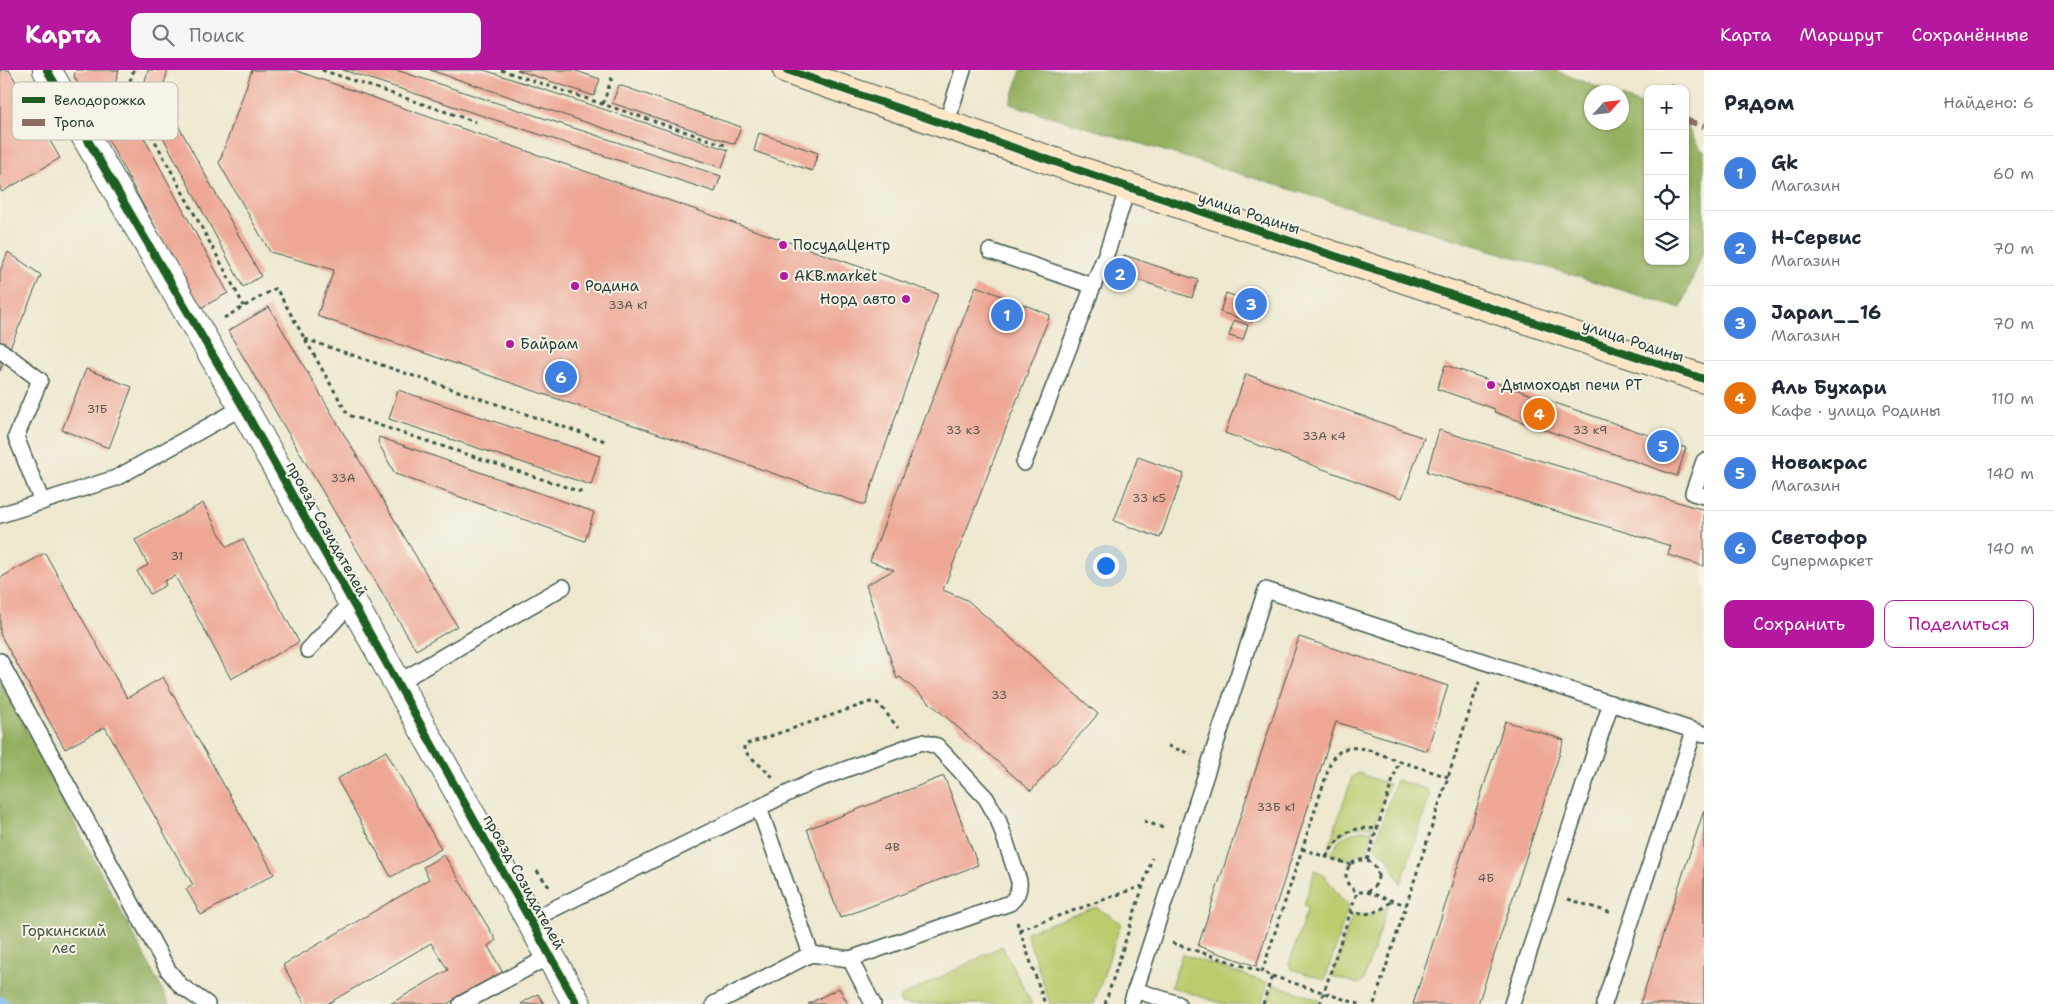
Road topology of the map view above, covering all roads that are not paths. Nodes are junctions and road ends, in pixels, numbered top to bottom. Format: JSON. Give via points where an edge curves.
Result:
{"nodes":[{"id":1,"x":47,"y":70,"type":"edge"},
{"id":2,"x":786,"y":70,"type":"edge"},
{"id":3,"x":963,"y":70,"type":"edge"},
{"id":4,"x":54,"y":82,"type":"edge"},
{"id":5,"x":946,"y":125,"type":"junction"},
{"id":6,"x":88,"y":140,"type":"edge"},
{"id":7,"x":1128,"y":187,"type":"junction"},
{"id":8,"x":990,"y":251,"type":"dead end"},
{"id":9,"x":1093,"y":286,"type":"junction"},
{"id":10,"x":0,"y":350,"type":"edge"},
{"id":11,"x":1704,"y":379,"type":"edge"},
{"id":12,"x":243,"y":407,"type":"junction"},
{"id":13,"x":1704,"y":461,"type":"edge"},
{"id":14,"x":1024,"y":463,"type":"dead end"},
{"id":15,"x":1704,"y":496,"type":"edge"},
{"id":16,"x":42,"y":502,"type":"junction"},
{"id":17,"x":0,"y":515,"type":"edge"},
{"id":18,"x":563,"y":587,"type":"dead end"},
{"id":19,"x":352,"y":602,"type":"junction"},
{"id":20,"x":308,"y":650,"type":"dead end"},
{"id":21,"x":0,"y":661,"type":"edge"},
{"id":22,"x":397,"y":683,"type":"junction"},
{"id":23,"x":1611,"y":703,"type":"junction"},
{"id":24,"x":1699,"y":732,"type":"edge"},
{"id":25,"x":760,"y":808,"type":"junction"},
{"id":26,"x":529,"y":921,"type":"junction"},
{"id":27,"x":811,"y":954,"type":"junction"},
{"id":28,"x":550,"y":956,"type":"junction"},
{"id":29,"x":850,"y":959,"type":"junction"},
{"id":30,"x":1133,"y":997,"type":"edge"},
{"id":31,"x":471,"y":1001,"type":"edge"},
{"id":32,"x":207,"y":1004,"type":"edge"},
{"id":33,"x":577,"y":1004,"type":"edge"},
{"id":34,"x":714,"y":1004,"type":"edge"},
{"id":35,"x":873,"y":1004,"type":"edge"},
{"id":36,"x":1178,"y":1004,"type":"edge"},
{"id":37,"x":1512,"y":1004,"type":"edge"},
{"id":38,"x":1604,"y":1004,"type":"edge"}],
"edges":[{"from":1,"to":4,"type":"street","name":"проезд Созидателей"},
{"from":2,"to":5,"type":"street","name":"улица Родины"},
{"from":3,"to":5,"type":"lane"},
{"from":5,"to":7,"type":"street","name":"улица Родины"},
{"from":6,"to":12,"type":"street","name":"проезд Созидателей"},
{"from":7,"to":9,"type":"lane"},
{"from":7,"to":11,"type":"street","name":"улица Родины"},
{"from":8,"to":9,"type":"lane"},
{"from":9,"to":14,"type":"lane"},
{"from":10,"to":16,"type":"lane","via":[[40,380],[16,437]]},
{"from":12,"to":16,"type":"lane","via":[[116,478]]},
{"from":12,"to":19,"type":"street","name":"проезд Созидателей"},
{"from":13,"to":15,"type":"lane","via":[[1693,493]]},
{"from":16,"to":17,"type":"lane"},
{"from":18,"to":22,"type":"lane"},
{"from":19,"to":20,"type":"lane"},
{"from":19,"to":22,"type":"street","name":"проезд Созидателей"},
{"from":21,"to":32,"type":"lane","via":[[168,970],[181,986]]},
{"from":22,"to":26,"type":"street","name":"проезд Созидателей"},
{"from":23,"to":24,"type":"lane"},
{"from":23,"to":30,"type":"lane","via":[[1266,590]]},
{"from":23,"to":37,"type":"lane"},
{"from":24,"to":38,"type":"lane"},
{"from":25,"to":26,"type":"lane"},
{"from":25,"to":27,"type":"lane"},
{"from":25,"to":29,"type":"lane","via":[[821,777],[922,742],[937,746],[990,804],[1019,881],[1018,894],[1010,903]]},
{"from":26,"to":28,"type":"street","name":"проезд Созидателей"},
{"from":27,"to":29,"type":"lane"},
{"from":27,"to":34,"type":"lane"},
{"from":28,"to":31,"type":"lane"},
{"from":28,"to":33,"type":"street","name":"проезд Созидателей"},
{"from":29,"to":35,"type":"lane"},
{"from":30,"to":36,"type":"lane"}]}
